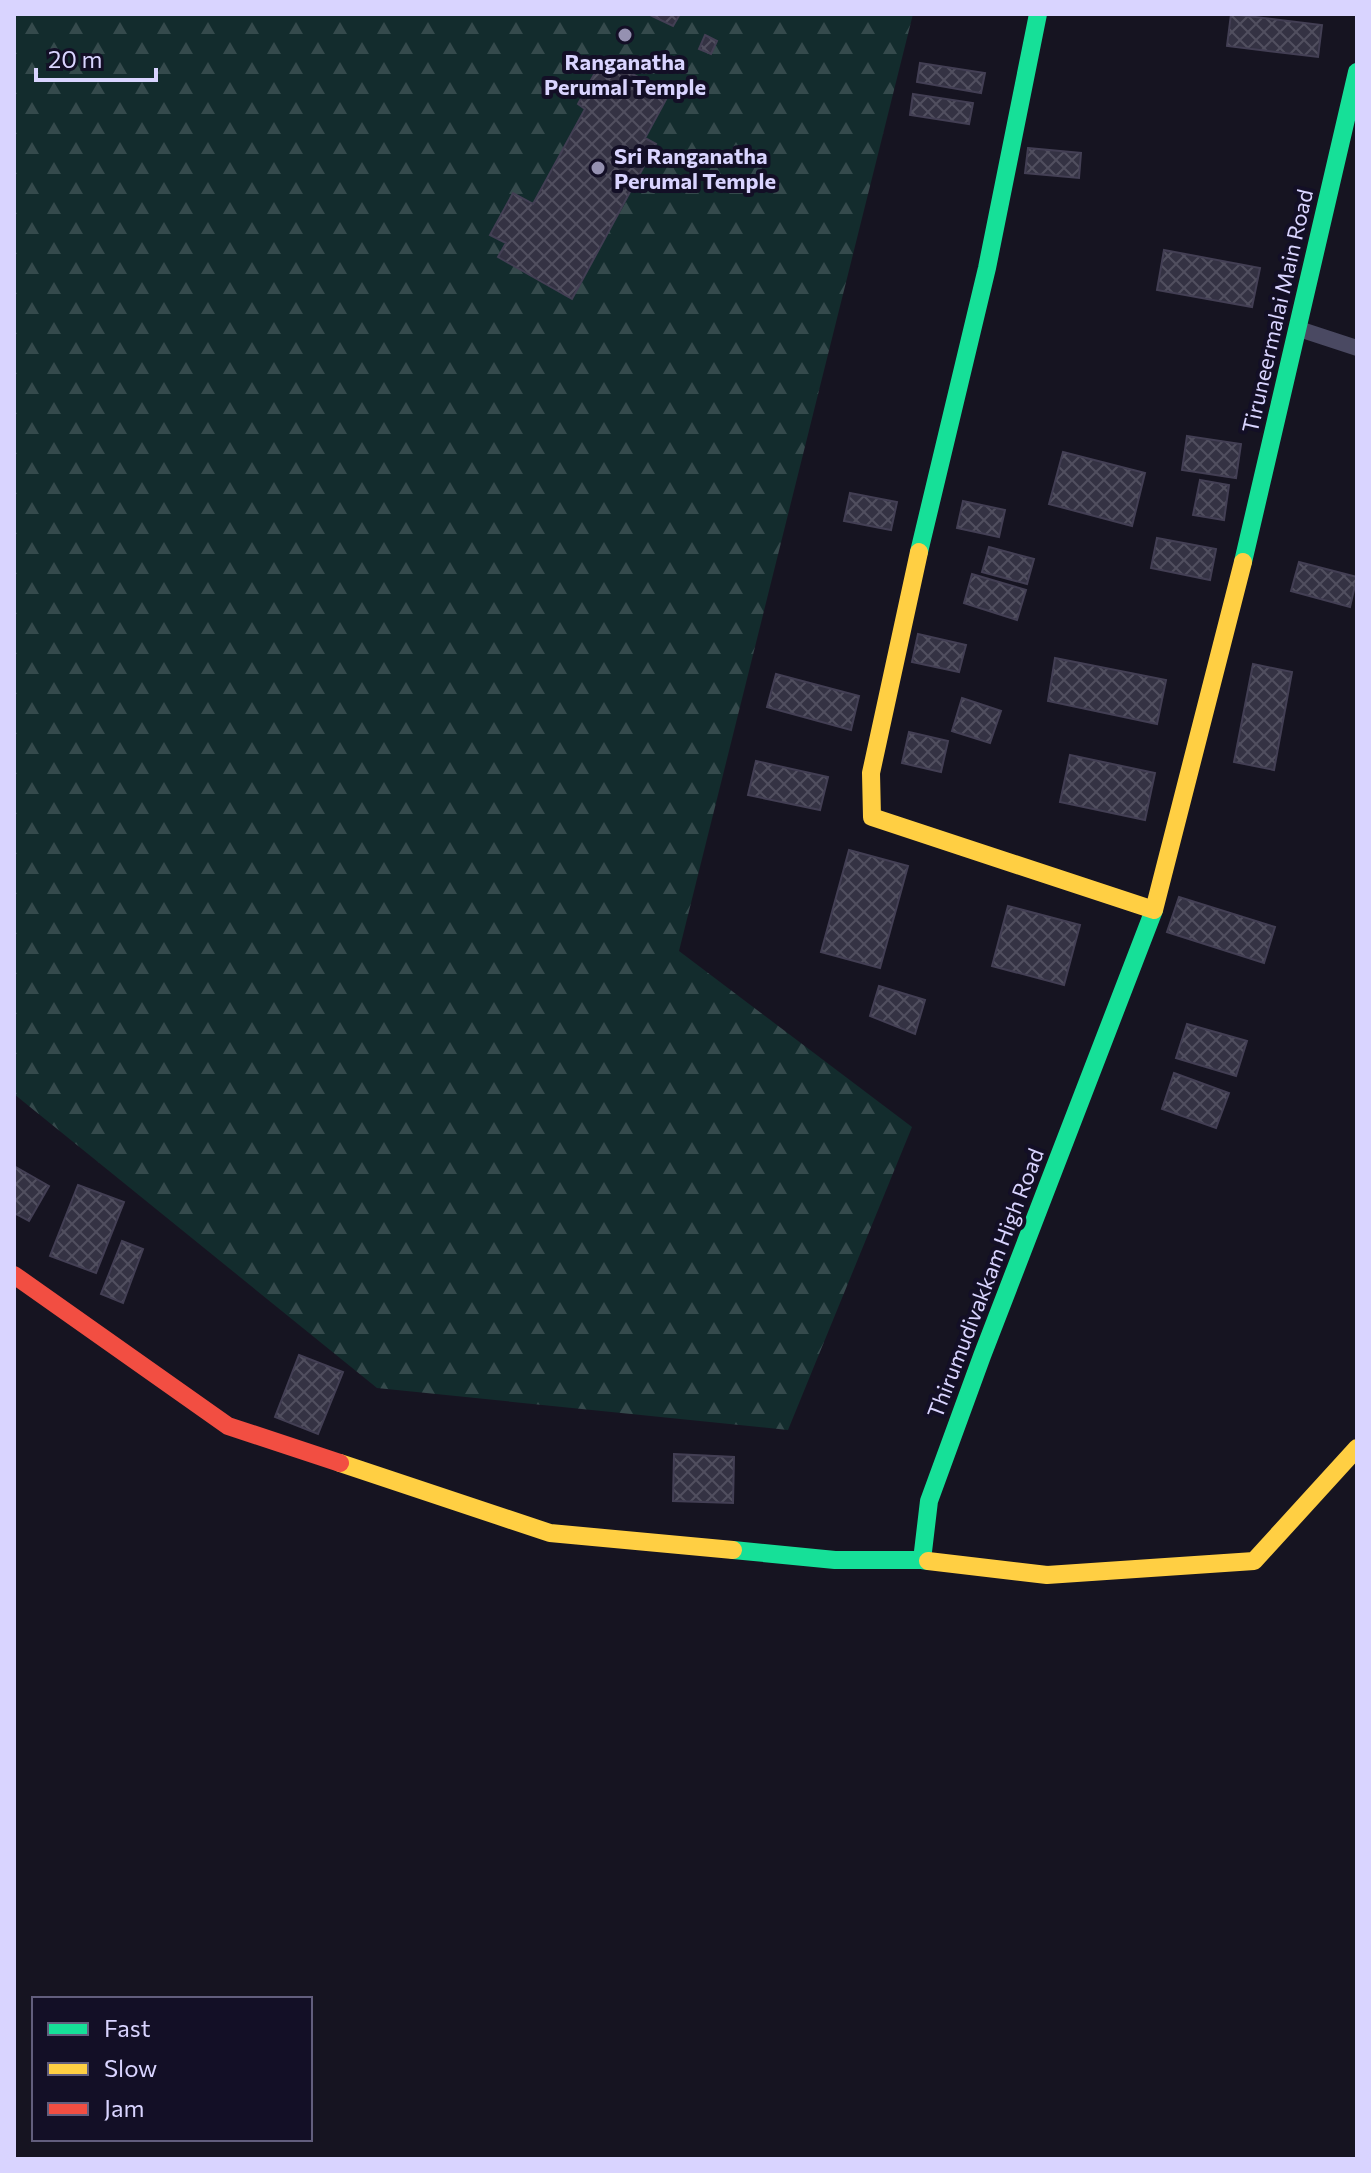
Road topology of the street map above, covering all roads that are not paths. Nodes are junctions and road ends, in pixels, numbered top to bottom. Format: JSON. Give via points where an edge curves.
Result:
{"nodes":[{"id":1,"x":1038,"y":14,"type":"edge"},
{"id":2,"x":1357,"y":72,"type":"edge"},
{"id":3,"x":1297,"y":328,"type":"junction"},
{"id":4,"x":1357,"y":348,"type":"edge"},
{"id":5,"x":1244,"y":560,"type":"joint"},
{"id":6,"x":1154,"y":910,"type":"junction"},
{"id":7,"x":14,"y":1275,"type":"edge"},
{"id":8,"x":1357,"y":1448,"type":"edge"},
{"id":9,"x":922,"y":1560,"type":"junction"}],
"edges":[{"from":1,"to":6,"type":"street","via":[[987,268],[871,773],[872,817]]},
{"from":2,"to":3,"type":"street","name":"Tiruneermalai Main Road"},
{"from":3,"to":4,"type":"lane"},
{"from":3,"to":5,"type":"street","name":"Tiruneermalai Main Road"},
{"from":5,"to":6,"type":"street","name":"Thirumudivakkam High Road"},
{"from":6,"to":9,"type":"street","name":"Thirumudivakkam High Road","via":[[929,1501]]},
{"from":7,"to":9,"type":"street","via":[[228,1426],[550,1533],[835,1560]]},
{"from":8,"to":9,"type":"street","via":[[1254,1561],[1047,1575]]}]}
